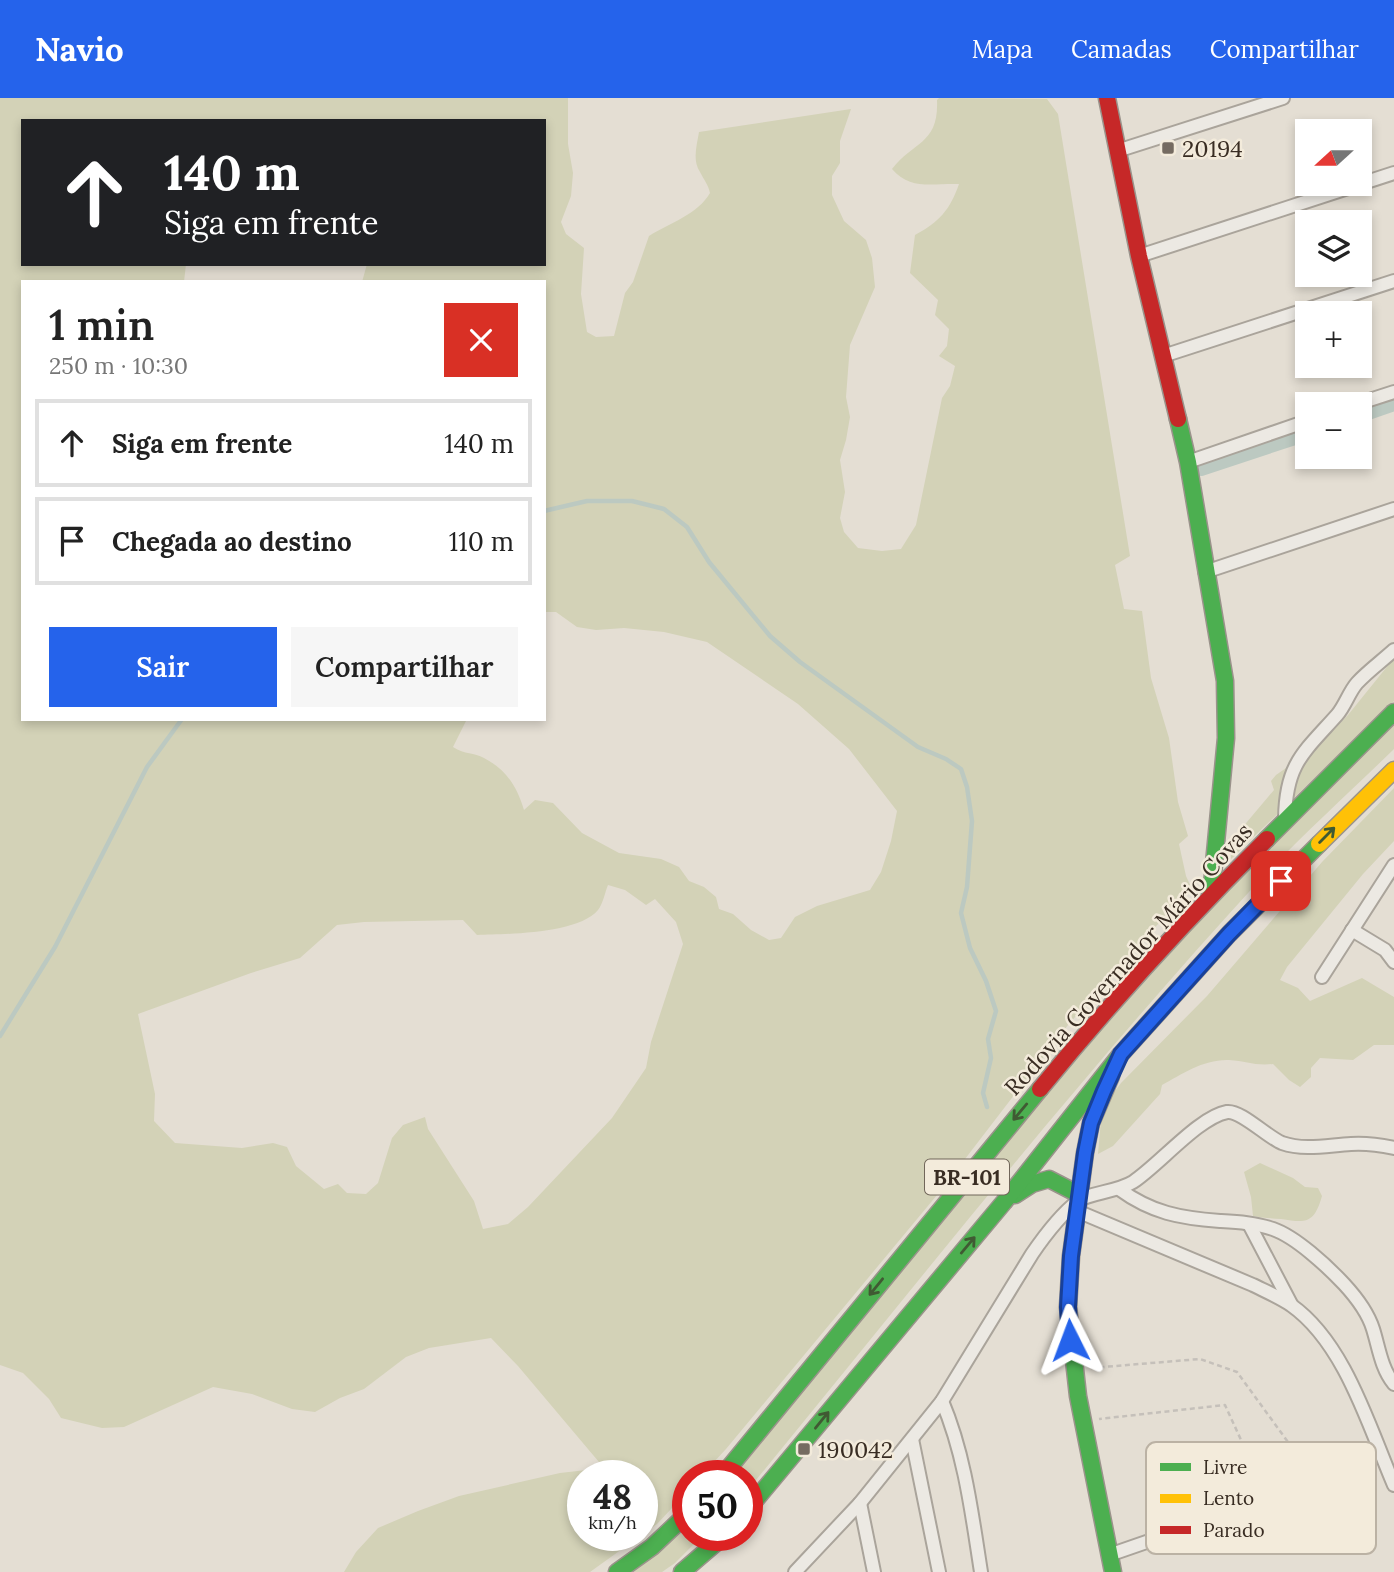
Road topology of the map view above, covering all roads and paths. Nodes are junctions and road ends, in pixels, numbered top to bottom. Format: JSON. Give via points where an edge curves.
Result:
{"nodes":[{"id":1,"x":1107,"y":98,"type":"edge"},
{"id":2,"x":1283,"y":98,"type":"edge"},
{"id":3,"x":1117,"y":151,"type":"junction"},
{"id":4,"x":1394,"y":173,"type":"edge"},
{"id":5,"x":1139,"y":256,"type":"junction"},
{"id":6,"x":1394,"y":281,"type":"edge"},
{"id":7,"x":1163,"y":356,"type":"junction"},
{"id":8,"x":1394,"y":391,"type":"edge"},
{"id":9,"x":1372,"y":399,"type":"edge"},
{"id":10,"x":1295,"y":425,"type":"edge"},
{"id":11,"x":1188,"y":462,"type":"junction"},
{"id":12,"x":1394,"y":509,"type":"edge"},
{"id":13,"x":1205,"y":572,"type":"junction"},
{"id":14,"x":1394,"y":650,"type":"edge"},
{"id":15,"x":1394,"y":712,"type":"edge"},
{"id":16,"x":1394,"y":770,"type":"edge"},
{"id":17,"x":1285,"y":819,"type":"junction"},
{"id":18,"x":1394,"y":865,"type":"edge"},
{"id":19,"x":1211,"y":895,"type":"junction"},
{"id":20,"x":1352,"y":930,"type":"junction"},
{"id":21,"x":1394,"y":962,"type":"edge"},
{"id":22,"x":1322,"y":977,"type":"dead end"},
{"id":23,"x":1121,"y":1054,"type":"junction"},
{"id":24,"x":1394,"y":1149,"type":"edge"},
{"id":25,"x":1119,"y":1189,"type":"junction"},
{"id":26,"x":1004,"y":1202,"type":"junction"},
{"id":27,"x":1079,"y":1202,"type":"junction"},
{"id":28,"x":1249,"y":1224,"type":"junction"},
{"id":29,"x":1292,"y":1306,"type":"junction"},
{"id":30,"x":1074,"y":1369,"type":"junction"},
{"id":31,"x":1394,"y":1384,"type":"edge"},
{"id":32,"x":942,"y":1401,"type":"junction"},
{"id":33,"x":1083,"y":1420,"type":"junction"},
{"id":34,"x":912,"y":1439,"type":"junction"},
{"id":35,"x":1242,"y":1442,"type":"edge"},
{"id":36,"x":1288,"y":1442,"type":"edge"},
{"id":37,"x":1375,"y":1442,"type":"edge"},
{"id":38,"x":1376,"y":1444,"type":"edge"},
{"id":39,"x":735,"y":1460,"type":"edge"},
{"id":40,"x":1394,"y":1485,"type":"edge"},
{"id":41,"x":763,"y":1491,"type":"edge"},
{"id":42,"x":860,"y":1503,"type":"junction"},
{"id":43,"x":672,"y":1528,"type":"edge"},
{"id":44,"x":1146,"y":1542,"type":"edge"},
{"id":45,"x":706,"y":1551,"type":"edge"},
{"id":46,"x":1109,"y":1555,"type":"junction"},
{"id":47,"x":810,"y":1556,"type":"junction"},
{"id":48,"x":617,"y":1572,"type":"edge"},
{"id":49,"x":682,"y":1572,"type":"edge"},
{"id":50,"x":795,"y":1572,"type":"edge"},
{"id":51,"x":812,"y":1572,"type":"edge"},
{"id":52,"x":874,"y":1572,"type":"edge"},
{"id":53,"x":939,"y":1572,"type":"edge"},
{"id":54,"x":981,"y":1572,"type":"edge"},
{"id":55,"x":1113,"y":1572,"type":"edge"}],
"edges":[{"from":1,"to":3,"type":"main road"},
{"from":2,"to":3,"type":"street"},
{"from":3,"to":5,"type":"main road"},
{"from":4,"to":5,"type":"street"},
{"from":5,"to":7,"type":"main road"},
{"from":6,"to":7,"type":"street"},
{"from":7,"to":11,"type":"main road"},
{"from":8,"to":9,"type":"street"},
{"from":10,"to":11,"type":"street"},
{"from":11,"to":13,"type":"main road"},
{"from":12,"to":13,"type":"street"},
{"from":13,"to":19,"type":"main road","via":[[1226,698]]},
{"from":14,"to":17,"type":"street","via":[[1356,684],[1339,713],[1303,751],[1292,772]]},
{"from":15,"to":17,"type":"main road","name":"Rodovia Governador Mário Covas","number":"BR-101"},
{"from":23,"to":16,"type":"main road","number":"BR-101","one_way":true,"via":[[1229,934]]},
{"from":17,"to":19,"type":"main road","name":"Rodovia Governador Mário Covas","number":"BR-101"},
{"from":18,"to":20,"type":"street"},
{"from":19,"to":39,"type":"main road","name":"Rodovia Governador Mário Covas","number":"BR-101","one_way":true,"via":[[1084,1035]]},
{"from":20,"to":21,"type":"street","via":[[1385,950]]},
{"from":20,"to":22,"type":"street"},
{"from":23,"to":26,"type":"main road","number":"BR-101"},
{"from":23,"to":27,"type":"main road","via":[[1091,1123]]},
{"from":24,"to":25,"type":"street","via":[[1291,1145],[1274,1139],[1239,1114],[1227,1112],[1200,1126]]},
{"from":25,"to":27,"type":"street"},
{"from":25,"to":28,"type":"street","via":[[1139,1204],[1169,1215]]},
{"from":26,"to":27,"type":"main road","via":[[1046,1179],[1059,1183]]},
{"from":41,"to":26,"type":"main road","number":"BR-101","one_way":true},
{"from":27,"to":29,"type":"street"},
{"from":27,"to":30,"type":"main road","via":[[1068,1307]]},
{"from":27,"to":32,"type":"street","via":[[1032,1254]]},
{"from":28,"to":29,"type":"street"},
{"from":28,"to":31,"type":"street","via":[[1292,1239],[1345,1285],[1370,1320]]},
{"from":29,"to":37,"type":"street","via":[[1339,1360]]},
{"from":30,"to":33,"type":"main road"},
{"from":30,"to":36,"type":"path","via":[[1200,1359],[1237,1372]]},
{"from":32,"to":34,"type":"street"},
{"from":32,"to":54,"type":"street","via":[[962,1464]]},
{"from":33,"to":35,"type":"path","via":[[1225,1405]]},
{"from":33,"to":46,"type":"main road"},
{"from":34,"to":42,"type":"street"},
{"from":34,"to":53,"type":"street"},
{"from":38,"to":40,"type":"street"},
{"from":42,"to":47,"type":"street"},
{"from":42,"to":52,"type":"street"},
{"from":43,"to":48,"type":"main road"},
{"from":44,"to":46,"type":"street"},
{"from":45,"to":49,"type":"main road"},
{"from":46,"to":55,"type":"main road"},
{"from":47,"to":50,"type":"street"},
{"from":47,"to":51,"type":"street"}]}
